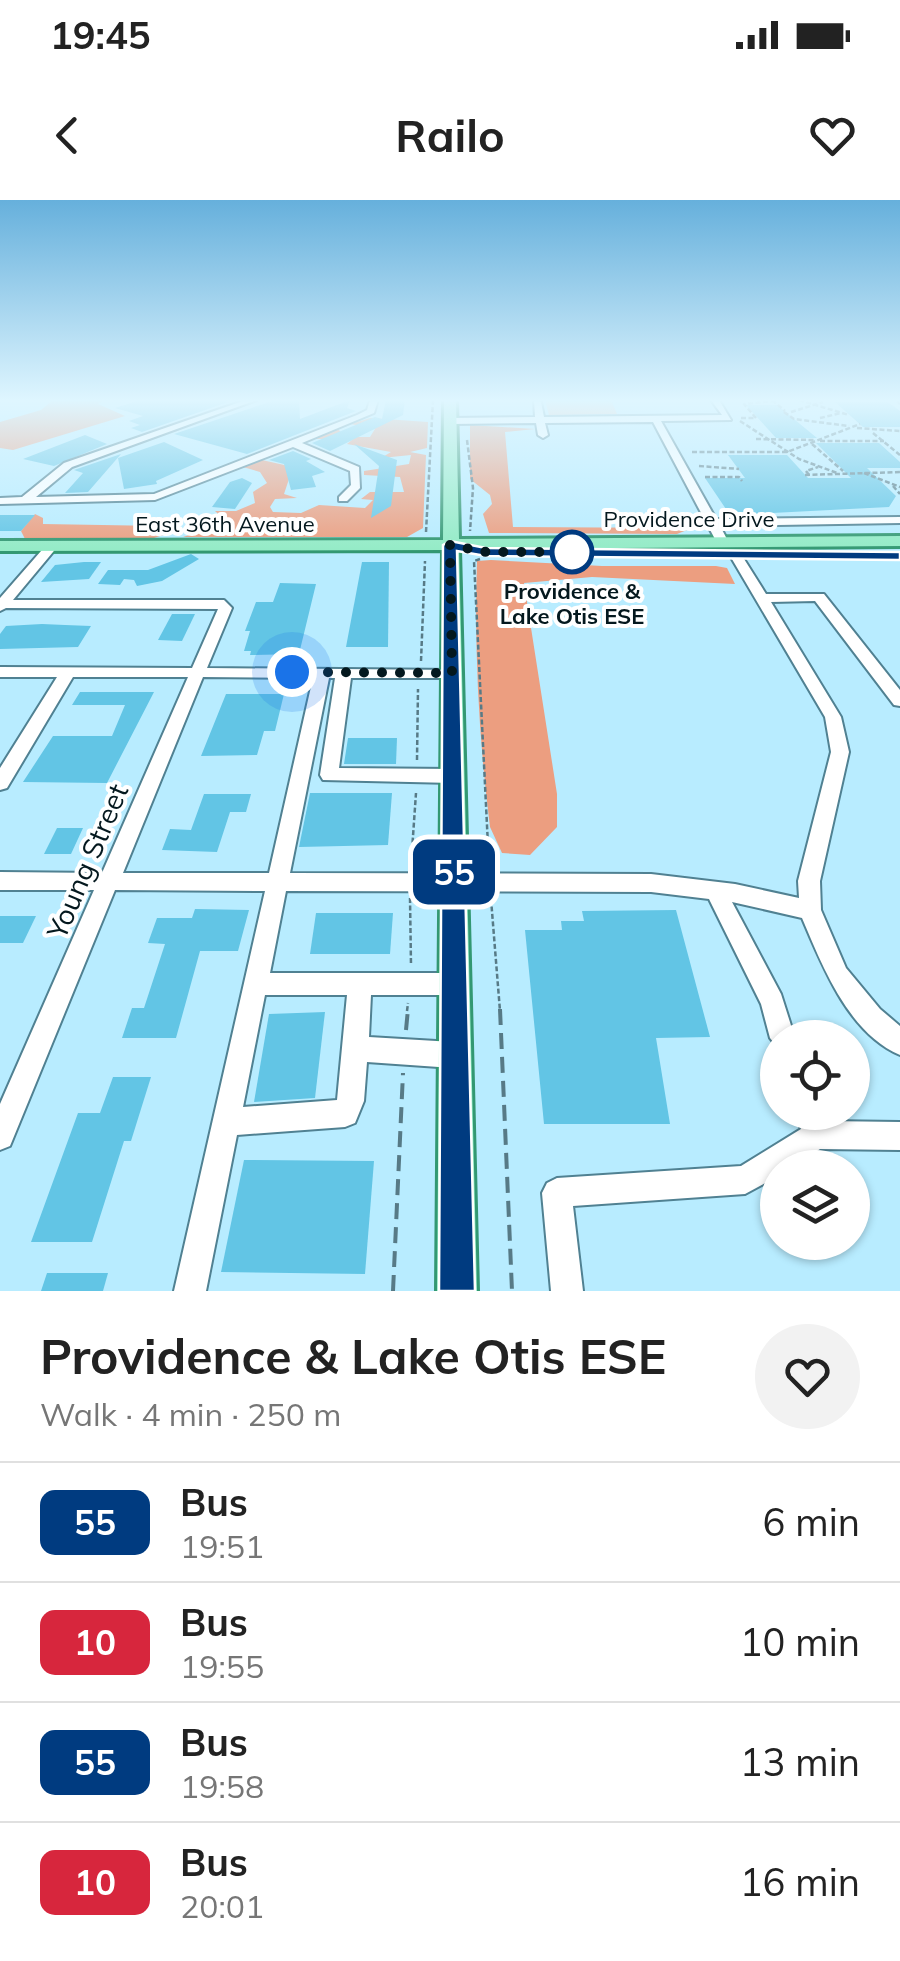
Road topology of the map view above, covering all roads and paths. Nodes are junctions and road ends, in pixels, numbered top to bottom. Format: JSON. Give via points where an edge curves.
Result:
{"nodes":[{"id":1,"x":108,"y":451,"type":"edge"},
{"id":2,"x":276,"y":451,"type":"edge"},
{"id":3,"x":310,"y":451,"type":"edge"},
{"id":4,"x":439,"y":451,"type":"edge"},
{"id":5,"x":450,"y":451,"type":"edge"},
{"id":6,"x":469,"y":451,"type":"edge"},
{"id":7,"x":673,"y":451,"type":"edge"},
{"id":8,"x":783,"y":451,"type":"edge"},
{"id":9,"x":790,"y":451,"type":"edge"},
{"id":10,"x":824,"y":451,"type":"edge"},
{"id":11,"x":679,"y":452,"type":"dead end"},
{"id":12,"x":687,"y":466,"type":"dead end"},
{"id":13,"x":819,"y":466,"type":"junction"},
{"id":14,"x":739,"y":469,"type":"dead end"},
{"id":15,"x":861,"y":472,"type":"junction"},
{"id":16,"x":900,"y":472,"type":"edge"},
{"id":17,"x":837,"y":473,"type":"junction"},
{"id":18,"x":847,"y":473,"type":"junction"},
{"id":19,"x":694,"y":477,"type":"dead end"},
{"id":20,"x":742,"y":481,"type":"dead end"},
{"id":21,"x":893,"y":485,"type":"junction"},
{"id":22,"x":900,"y":486,"type":"edge"},
{"id":23,"x":172,"y":492,"type":"junction"},
{"id":24,"x":900,"y":494,"type":"edge"},
{"id":25,"x":343,"y":499,"type":"dead end"},
{"id":26,"x":26,"y":500,"type":"junction"},
{"id":27,"x":0,"y":501,"type":"edge"},
{"id":28,"x":186,"y":501,"type":"dead end"},
{"id":29,"x":900,"y":520,"type":"edge"},
{"id":30,"x":712,"y":523,"type":"junction"},
{"id":31,"x":449,"y":539,"type":"junction"},
{"id":32,"x":900,"y":540,"type":"edge"},
{"id":33,"x":0,"y":546,"type":"edge"},
{"id":34,"x":52,"y":546,"type":"junction"},
{"id":35,"x":729,"y":548,"type":"junction"},
{"id":36,"x":900,"y":556,"type":"edge"},
{"id":37,"x":421,"y":558,"type":"dead end"},
{"id":38,"x":480,"y":559,"type":"dead end"},
{"id":39,"x":762,"y":598,"type":"junction"},
{"id":40,"x":1,"y":605,"type":"edge"},
{"id":41,"x":0,"y":672,"type":"edge"},
{"id":42,"x":68,"y":672,"type":"junction"},
{"id":43,"x":199,"y":672,"type":"junction"},
{"id":44,"x":333,"y":672,"type":"junction"},
{"id":45,"x":419,"y":673,"type":"junction"},
{"id":46,"x":452,"y":673,"type":"junction"},
{"id":47,"x":900,"y":701,"type":"edge"},
{"id":48,"x":416,"y":776,"type":"junction"},
{"id":49,"x":453,"y":776,"type":"junction"},
{"id":50,"x":0,"y":783,"type":"edge"},
{"id":51,"x":0,"y":881,"type":"edge"},
{"id":52,"x":108,"y":881,"type":"junction"},
{"id":53,"x":278,"y":882,"type":"junction"},
{"id":54,"x":410,"y":883,"type":"junction"},
{"id":55,"x":490,"y":883,"type":"junction"},
{"id":56,"x":454,"y":884,"type":"junction"},
{"id":57,"x":716,"y":891,"type":"junction"},
{"id":58,"x":810,"y":910,"type":"junction"},
{"id":59,"x":257,"y":984,"type":"junction"},
{"id":60,"x":454,"y":984,"type":"junction"},
{"id":61,"x":360,"y":986,"type":"junction"},
{"id":62,"x":410,"y":986,"type":"junction"},
{"id":63,"x":778,"y":1020,"type":"edge"},
{"id":64,"x":900,"y":1042,"type":"edge"},
{"id":65,"x":355,"y":1049,"type":"junction"},
{"id":66,"x":404,"y":1052,"type":"junction"},
{"id":67,"x":453,"y":1055,"type":"junction"},
{"id":68,"x":228,"y":1122,"type":"junction"},
{"id":69,"x":805,"y":1130,"type":"edge"},
{"id":70,"x":856,"y":1130,"type":"edge"},
{"id":71,"x":0,"y":1136,"type":"edge"},
{"id":72,"x":900,"y":1136,"type":"edge"},
{"id":73,"x":190,"y":1291,"type":"edge"},
{"id":74,"x":392,"y":1291,"type":"edge"},
{"id":75,"x":457,"y":1291,"type":"edge"},
{"id":76,"x":512,"y":1291,"type":"edge"},
{"id":77,"x":567,"y":1291,"type":"edge"}],
"edges":[{"from":1,"to":26,"type":"street","via":[[68,465]]},
{"from":2,"to":23,"type":"street"},
{"from":3,"to":25,"type":"street","via":[[356,469],[356,486]]},
{"from":4,"to":31,"type":"path"},
{"from":5,"to":31,"type":"main road"},
{"from":6,"to":31,"type":"path","via":[[470,531]]},
{"from":7,"to":30,"type":"street"},
{"from":8,"to":11,"type":"path"},
{"from":9,"to":13,"type":"path"},
{"from":10,"to":18,"type":"path"},
{"from":12,"to":14,"type":"path"},
{"from":13,"to":17,"type":"path"},
{"from":13,"to":17,"type":"path","via":[[807,475]]},
{"from":15,"to":16,"type":"path"},
{"from":15,"to":18,"type":"path"},
{"from":15,"to":21,"type":"path"},
{"from":17,"to":18,"type":"path"},
{"from":19,"to":20,"type":"path"},
{"from":21,"to":22,"type":"path"},
{"from":21,"to":24,"type":"path"},
{"from":23,"to":26,"type":"street","via":[[138,500]]},
{"from":23,"to":28,"type":"street"},
{"from":26,"to":27,"type":"street"},
{"from":29,"to":30,"type":"street"},
{"from":30,"to":35,"type":"street"},
{"from":31,"to":34,"type":"main road","name":"East 36th Avenue"},
{"from":31,"to":35,"type":"main road","name":"Providence Drive","via":[[486,552]]},
{"from":31,"to":46,"type":"main road"},
{"from":32,"to":35,"type":"main road","name":"Providence Drive"},
{"from":33,"to":34,"type":"main road","name":"East 36th Avenue"},
{"from":34,"to":40,"type":"street"},
{"from":35,"to":36,"type":"main road","name":"Providence Drive"},
{"from":35,"to":39,"type":"street"},
{"from":37,"to":45,"type":"path","via":[[426,584]]},
{"from":38,"to":55,"type":"path","via":[[474,562]]},
{"from":39,"to":47,"type":"street","via":[[819,598]]},
{"from":39,"to":58,"type":"street","via":[[834,717],[840,752],[809,881]]},
{"from":40,"to":43,"type":"street","name":"Young Street","via":[[219,603],[226,608]]},
{"from":41,"to":42,"type":"street"},
{"from":42,"to":43,"type":"street"},
{"from":42,"to":50,"type":"street"},
{"from":43,"to":44,"type":"street"},
{"from":43,"to":52,"type":"street","name":"Young Street"},
{"from":44,"to":45,"type":"street"},
{"from":44,"to":48,"type":"street","via":[[329,775]]},
{"from":44,"to":53,"type":"street"},
{"from":45,"to":46,"type":"street"},
{"from":45,"to":48,"type":"path"},
{"from":46,"to":49,"type":"main road"},
{"from":48,"to":49,"type":"street"},
{"from":48,"to":54,"type":"path"},
{"from":49,"to":56,"type":"main road"},
{"from":51,"to":52,"type":"street"},
{"from":52,"to":53,"type":"street"},
{"from":52,"to":71,"type":"street","name":"Young Street"},
{"from":53,"to":54,"type":"street"},
{"from":53,"to":59,"type":"street"},
{"from":54,"to":56,"type":"street"},
{"from":54,"to":62,"type":"path"},
{"from":55,"to":56,"type":"street"},
{"from":55,"to":57,"type":"street","via":[[651,883]]},
{"from":55,"to":76,"type":"path","via":[[507,1104]]},
{"from":56,"to":60,"type":"main road"},
{"from":57,"to":58,"type":"street"},
{"from":57,"to":63,"type":"street"},
{"from":58,"to":64,"type":"street","via":[[838,976]]},
{"from":59,"to":61,"type":"street"},
{"from":59,"to":68,"type":"street"},
{"from":60,"to":62,"type":"street"},
{"from":60,"to":67,"type":"main road"},
{"from":61,"to":62,"type":"street"},
{"from":61,"to":65,"type":"street"},
{"from":62,"to":66,"type":"path"},
{"from":65,"to":66,"type":"street"},
{"from":65,"to":68,"type":"street","via":[[352,1101],[344,1113]]},
{"from":66,"to":67,"type":"street"},
{"from":66,"to":74,"type":"path"},
{"from":67,"to":75,"type":"main road"},
{"from":68,"to":73,"type":"street"},
{"from":69,"to":77,"type":"street","via":[[746,1180],[557,1193]]},
{"from":70,"to":72,"type":"street"}]}
